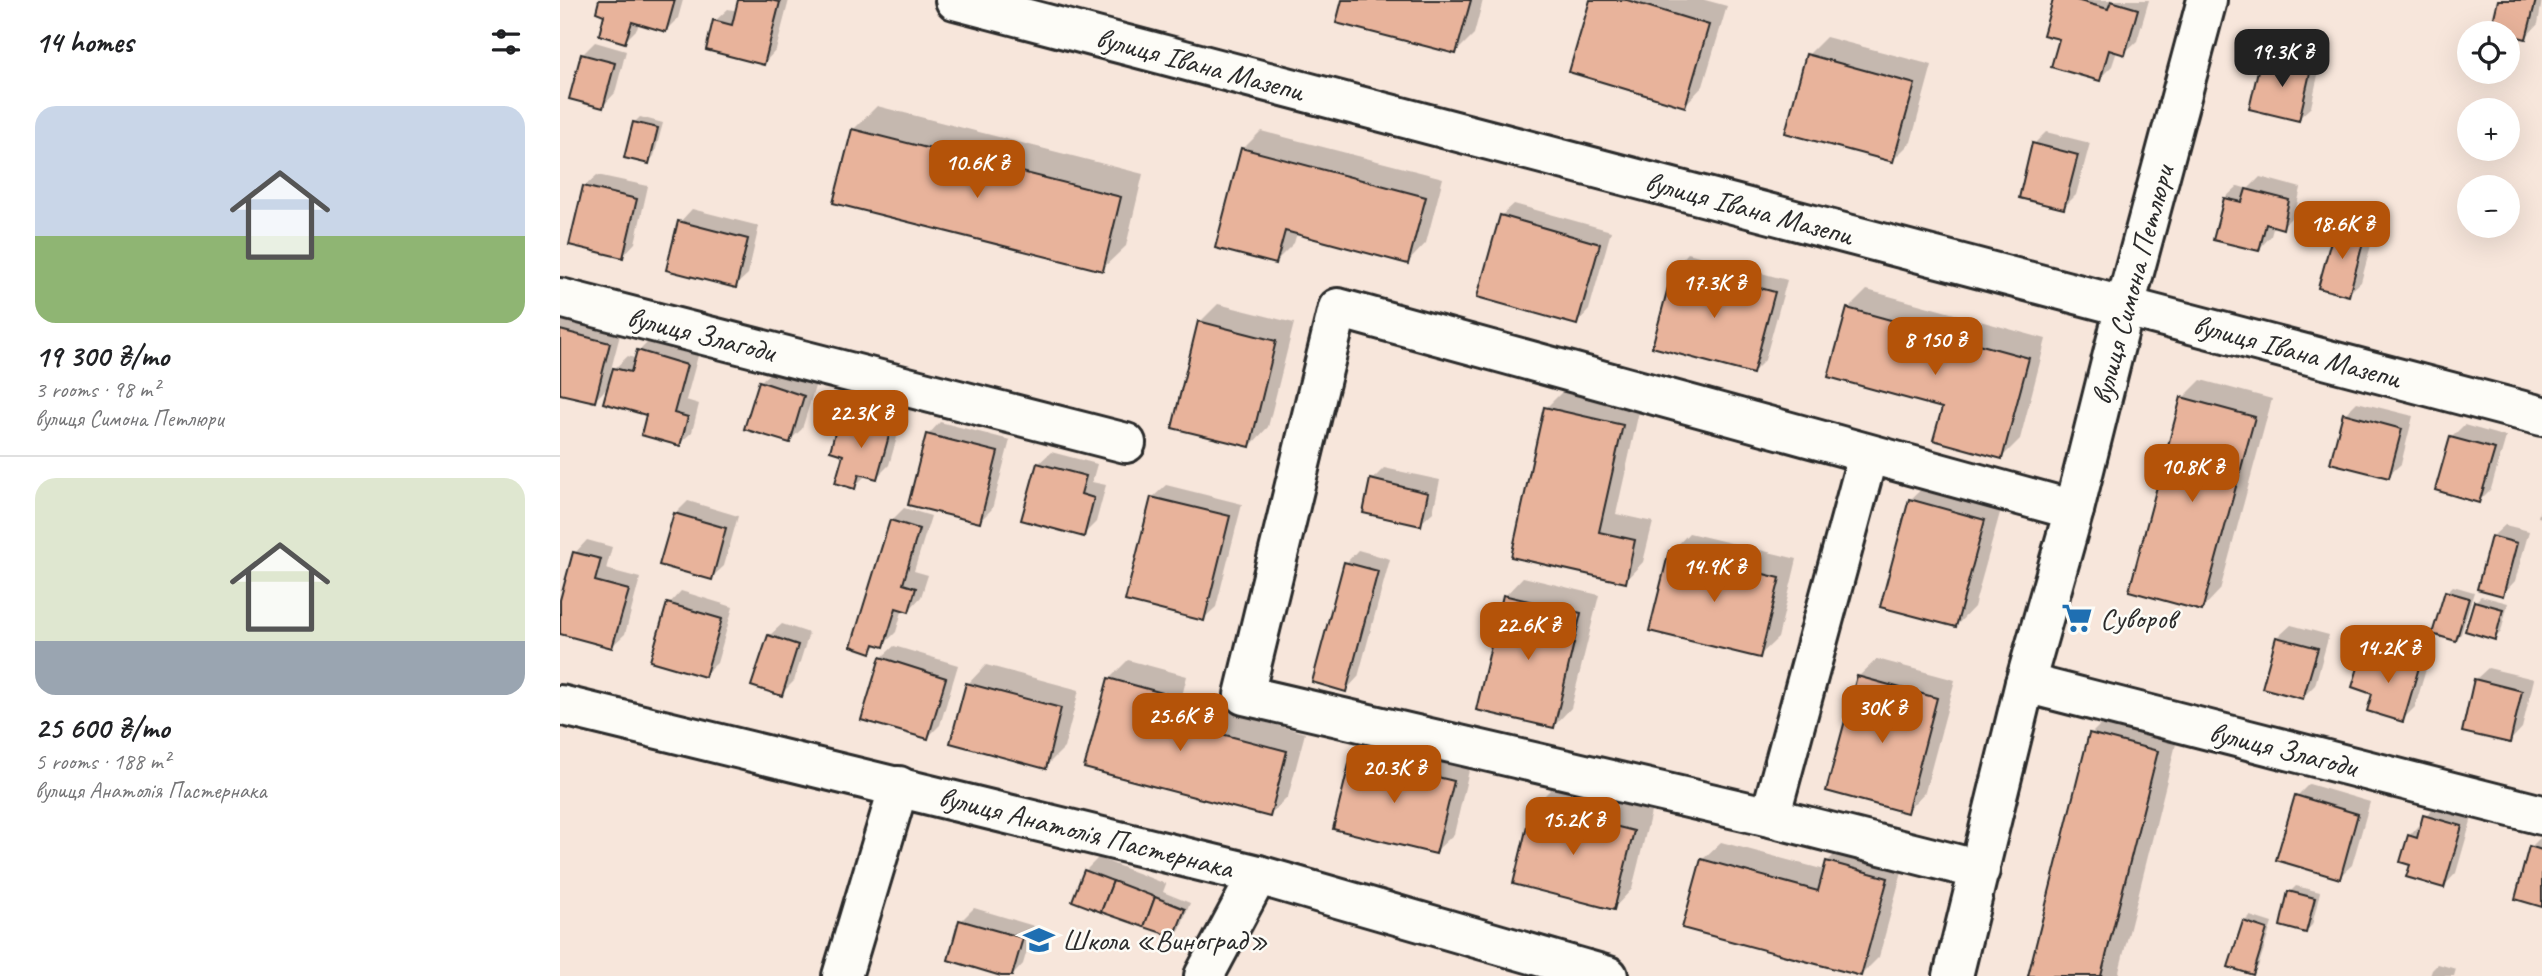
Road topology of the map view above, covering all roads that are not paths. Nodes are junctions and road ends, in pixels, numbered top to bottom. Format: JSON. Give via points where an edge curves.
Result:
{"nodes":[{"id":1,"x":955,"y":0,"type":"edge"},
{"id":2,"x":2207,"y":0,"type":"edge"},
{"id":3,"x":560,"y":298,"type":"edge"},
{"id":4,"x":2125,"y":306,"type":"junction"},
{"id":5,"x":2542,"y":416,"type":"edge"},
{"id":6,"x":1126,"y":443,"type":"dead end"},
{"id":7,"x":1868,"y":455,"type":"junction"},
{"id":8,"x":2074,"y":510,"type":"junction"},
{"id":9,"x":2025,"y":683,"type":"junction"},
{"id":10,"x":560,"y":705,"type":"edge"},
{"id":11,"x":899,"y":786,"type":"junction"},
{"id":12,"x":2542,"y":815,"type":"edge"},
{"id":13,"x":1770,"y":817,"type":"junction"},
{"id":14,"x":1980,"y":870,"type":"junction"},
{"id":15,"x":1258,"y":875,"type":"junction"},
{"id":16,"x":1550,"y":969,"type":"edge"},
{"id":17,"x":842,"y":976,"type":"edge"},
{"id":18,"x":1204,"y":976,"type":"edge"},
{"id":19,"x":1608,"y":976,"type":"edge"},
{"id":20,"x":1953,"y":976,"type":"edge"}],
"edges":[{"from":1,"to":4,"type":"street","name":"вулиця Івана Мазепи"},
{"from":2,"to":4,"type":"street","name":"вулиця Симона Петлюри"},
{"from":3,"to":6,"type":"street","name":"вулиця Злагоди"},
{"from":4,"to":5,"type":"street","name":"вулиця Івана Мазепи"},
{"from":4,"to":8,"type":"street","name":"вулиця Симона Петлюри"},
{"from":7,"to":8,"type":"street"},
{"from":7,"to":13,"type":"street"},
{"from":7,"to":13,"type":"street","via":[[1338,308],[1244,695]]},
{"from":8,"to":9,"type":"street","name":"вулиця Симона Петлюри"},
{"from":9,"to":12,"type":"street","name":"вулиця Злагоди"},
{"from":9,"to":14,"type":"street","name":"вулиця Симона Петлюри"},
{"from":10,"to":11,"type":"street","name":"вулиця Анатолія Пастернака"},
{"from":11,"to":15,"type":"street","name":"вулиця Анатолія Пастернака"},
{"from":11,"to":17,"type":"street"},
{"from":13,"to":14,"type":"street"},
{"from":14,"to":20,"type":"street","name":"вулиця Симона Петлюри"},
{"from":15,"to":16,"type":"street","name":"вулиця Анатолія Пастернака"},
{"from":15,"to":18,"type":"street"},
{"from":16,"to":19,"type":"street","name":"вулиця Анатолія Пастернака"}]}
